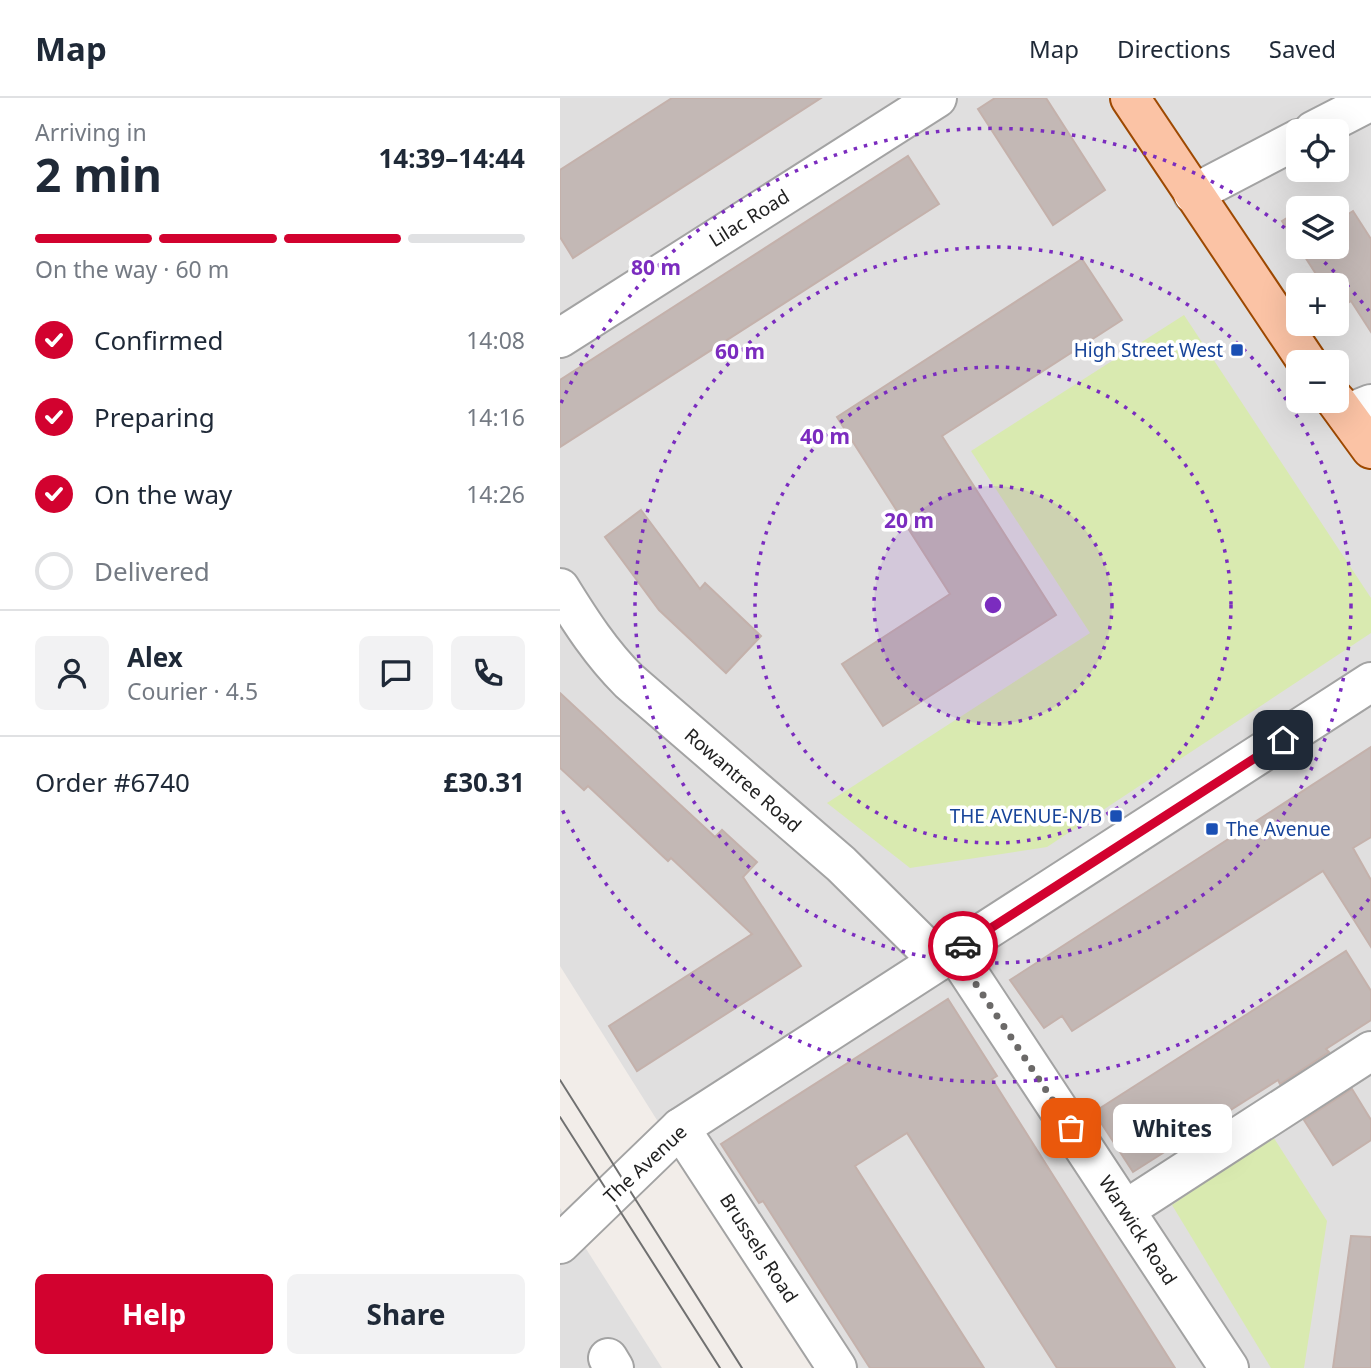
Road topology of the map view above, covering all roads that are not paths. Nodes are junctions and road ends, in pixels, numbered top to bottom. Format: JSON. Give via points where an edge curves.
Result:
{"nodes":[{"id":1,"x":937,"y":98,"type":"edge"},
{"id":2,"x":1130,"y":98,"type":"edge"},
{"id":3,"x":1371,"y":101,"type":"edge"},
{"id":4,"x":1336,"y":119,"type":"edge"},
{"id":5,"x":1286,"y":145,"type":"edge"},
{"id":6,"x":1193,"y":194,"type":"junction"},
{"id":7,"x":560,"y":338,"type":"edge"},
{"id":8,"x":1299,"y":350,"type":"edge"},
{"id":9,"x":1351,"y":406,"type":"edge"},
{"id":10,"x":1371,"y":449,"type":"edge"},
{"id":11,"x":560,"y":588,"type":"edge"},
{"id":12,"x":1371,"y":681,"type":"edge"},
{"id":13,"x":946,"y":956,"type":"junction"},
{"id":14,"x":1371,"y":1051,"type":"edge"},
{"id":15,"x":680,"y":1128,"type":"junction"},
{"id":16,"x":1125,"y":1210,"type":"junction"},
{"id":17,"x":560,"y":1244,"type":"edge"},
{"id":18,"x":837,"y":1368,"type":"edge"},
{"id":19,"x":1229,"y":1368,"type":"edge"}],
"edges":[{"from":1,"to":7,"type":"street","name":"Lilac Road"},
{"from":2,"to":6,"type":"main road"},
{"from":3,"to":4,"type":"street"},
{"from":5,"to":6,"type":"street"},
{"from":6,"to":8,"type":"main road"},
{"from":9,"to":10,"type":"main road"},
{"from":11,"to":13,"type":"street","name":"Rowantree Road","via":[[588,633],[629,681]]},
{"from":12,"to":13,"type":"street","name":"The Avenue"},
{"from":13,"to":15,"type":"street","name":"The Avenue"},
{"from":13,"to":16,"type":"street","name":"Warwick Road"},
{"from":14,"to":16,"type":"street"},
{"from":15,"to":17,"type":"street","name":"The Avenue"},
{"from":15,"to":18,"type":"street","name":"Brussels Road"},
{"from":16,"to":19,"type":"street","name":"Warwick Road"}]}
